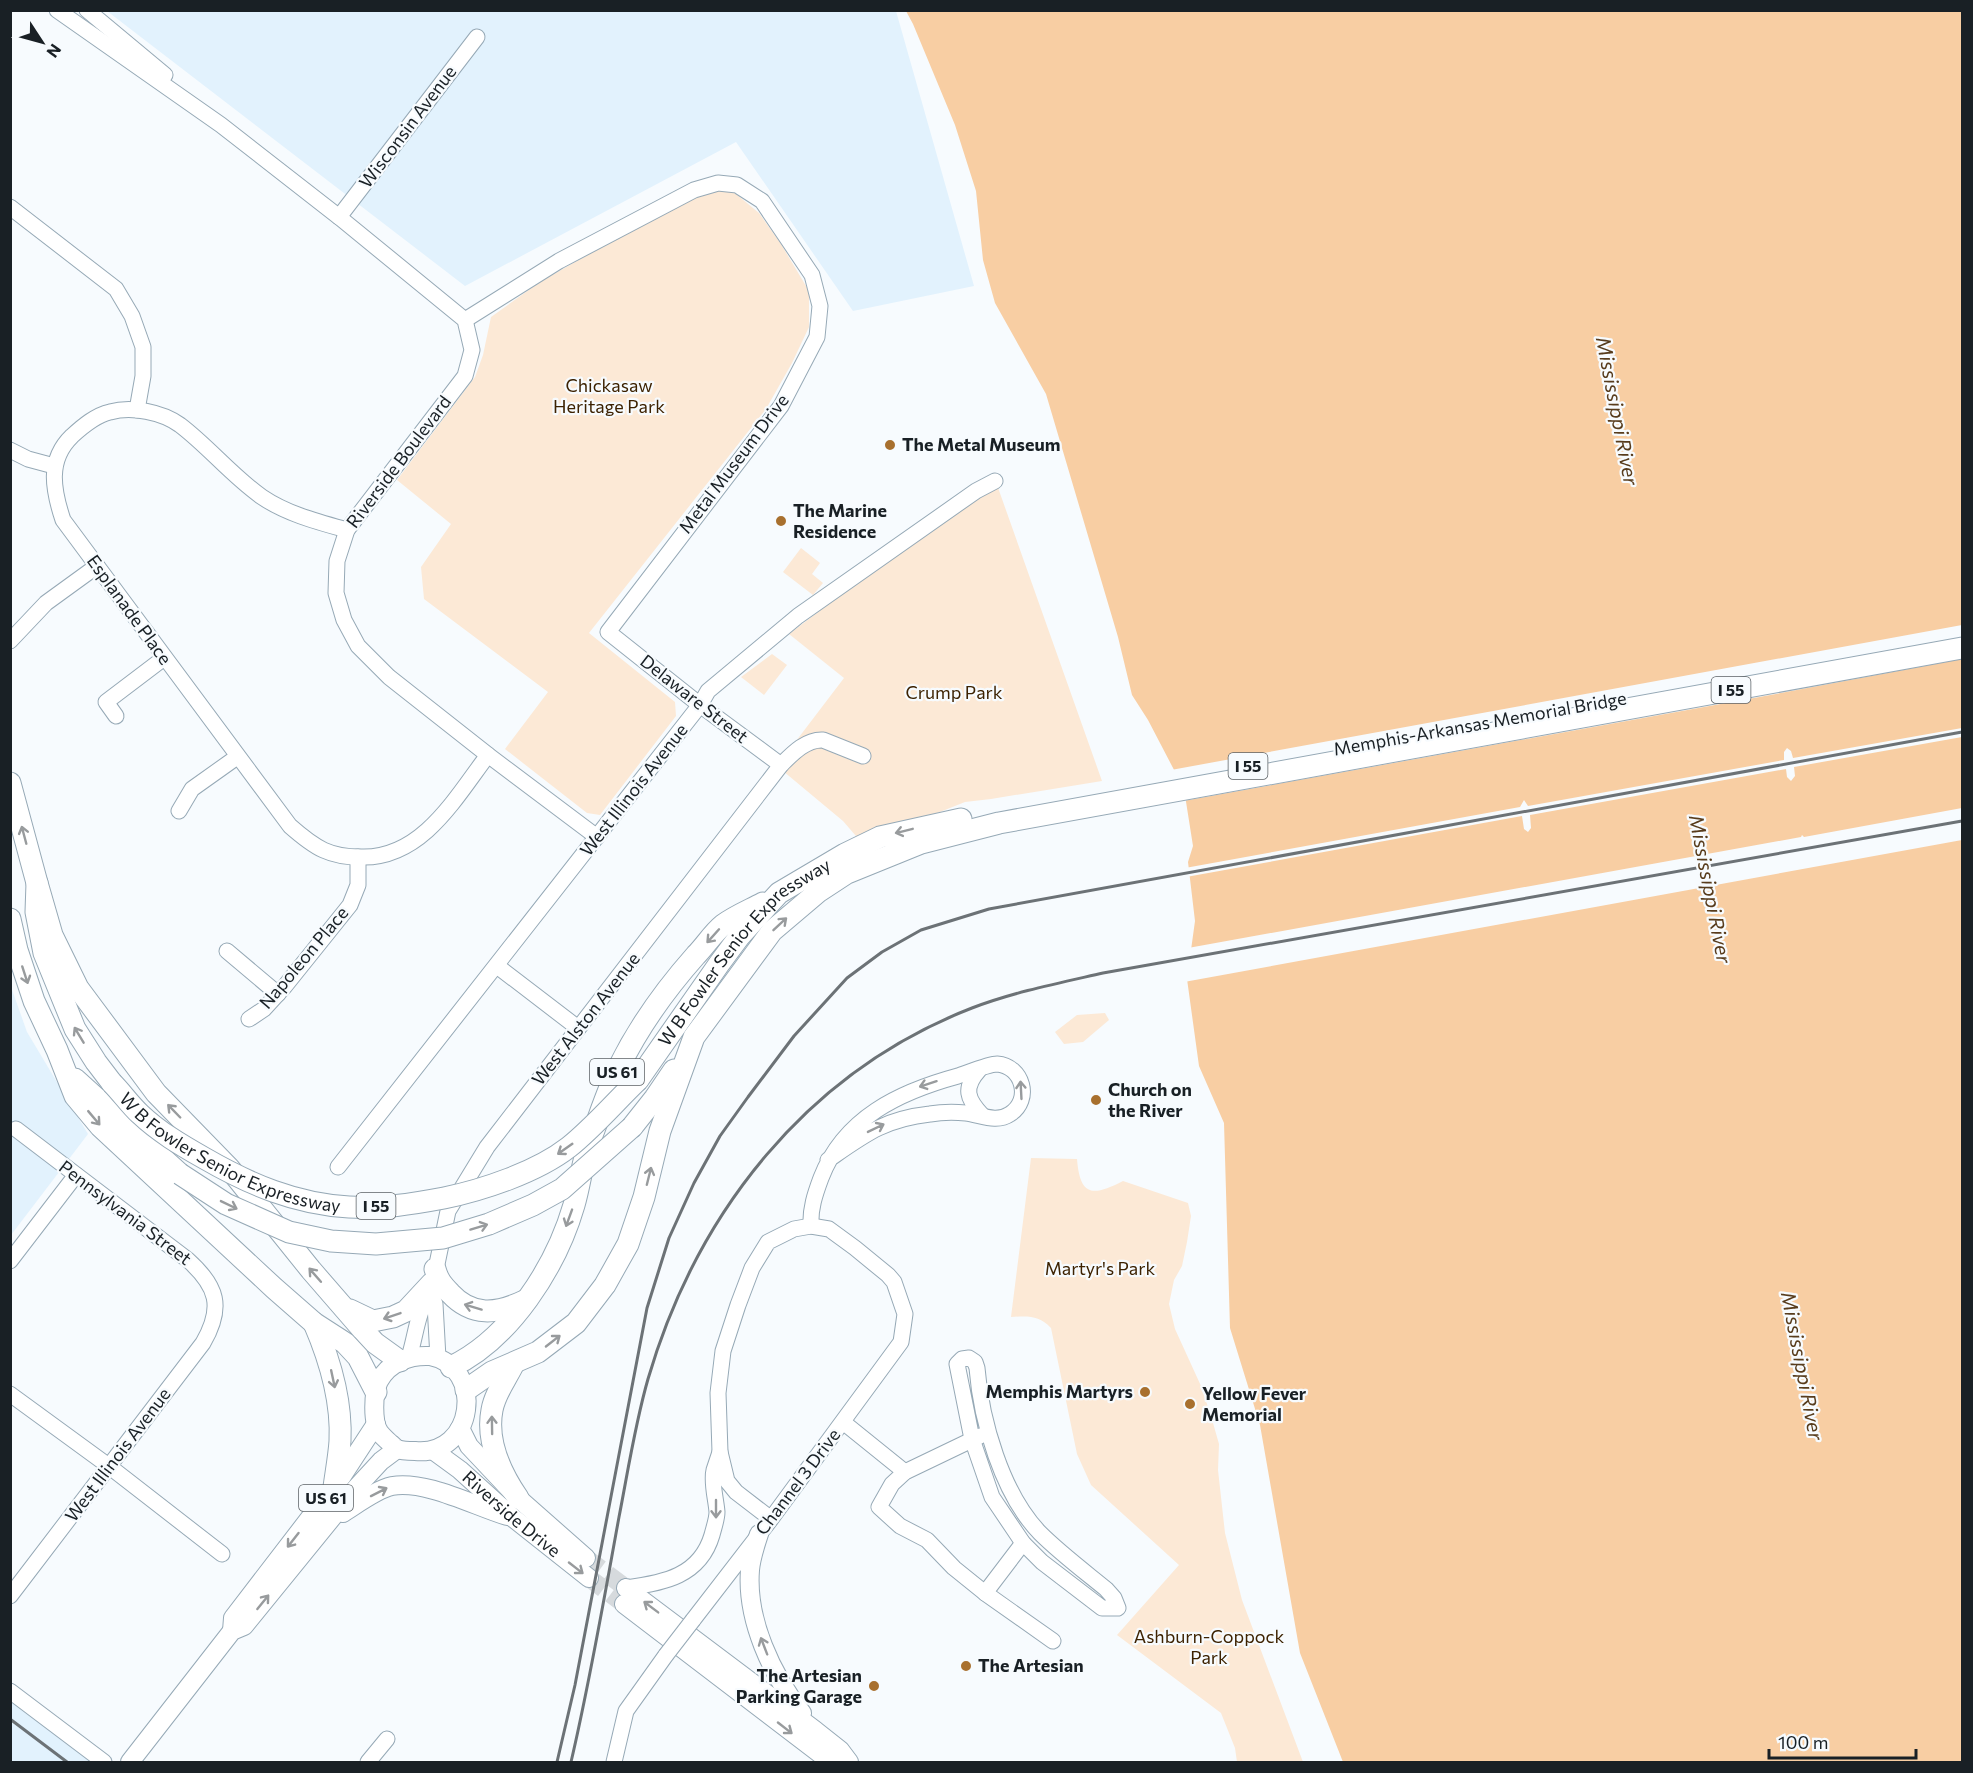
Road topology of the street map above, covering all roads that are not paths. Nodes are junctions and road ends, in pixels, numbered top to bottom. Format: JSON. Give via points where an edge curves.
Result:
{"nodes":[{"id":1,"x":57,"y":10,"type":"edge"},
{"id":2,"x":80,"y":10,"type":"edge"},
{"id":3,"x":87,"y":10,"type":"edge"},
{"id":4,"x":97,"y":16,"type":"edge"},
{"id":5,"x":477,"y":37,"type":"dead end"},
{"id":6,"x":155,"y":79,"type":"junction"},
{"id":7,"x":221,"y":125,"type":"junction"},
{"id":8,"x":10,"y":207,"type":"edge"},
{"id":9,"x":339,"y":217,"type":"junction"},
{"id":10,"x":465,"y":320,"type":"junction"},
{"id":11,"x":137,"y":410,"type":"junction"},
{"id":12,"x":10,"y":450,"type":"edge"},
{"id":13,"x":54,"y":466,"type":"junction"},
{"id":14,"x":995,"y":481,"type":"dead end"},
{"id":15,"x":346,"y":530,"type":"junction"},
{"id":16,"x":97,"y":566,"type":"junction"},
{"id":17,"x":608,"y":632,"type":"joint"},
{"id":18,"x":1962,"y":636,"type":"edge"},
{"id":19,"x":10,"y":641,"type":"edge"},
{"id":20,"x":1962,"y":648,"type":"edge"},
{"id":21,"x":164,"y":658,"type":"junction"},
{"id":22,"x":700,"y":705,"type":"junction"},
{"id":23,"x":116,"y":716,"type":"dead end"},
{"id":24,"x":488,"y":755,"type":"junction"},
{"id":25,"x":863,"y":756,"type":"dead end"},
{"id":26,"x":237,"y":757,"type":"junction"},
{"id":27,"x":781,"y":765,"type":"junction"},
{"id":28,"x":10,"y":783,"type":"edge"},
{"id":29,"x":179,"y":811,"type":"dead end"},
{"id":30,"x":998,"y":818,"type":"junction"},
{"id":31,"x":597,"y":837,"type":"junction"},
{"id":32,"x":358,"y":857,"type":"junction"},
{"id":33,"x":846,"y":863,"type":"junction"},
{"id":34,"x":37,"y":883,"type":"junction"},
{"id":35,"x":779,"y":893,"type":"junction"},
{"id":36,"x":10,"y":919,"type":"edge"},
{"id":37,"x":227,"y":951,"type":"dead end"},
{"id":38,"x":497,"y":966,"type":"junction"},
{"id":39,"x":278,"y":994,"type":"junction"},
{"id":40,"x":249,"y":1019,"type":"dead end"},
{"id":41,"x":578,"y":1028,"type":"junction"},
{"id":42,"x":694,"y":1037,"type":"junction"},
{"id":43,"x":63,"y":1069,"type":"junction"},
{"id":44,"x":979,"y":1070,"type":"junction"},
{"id":45,"x":982,"y":1115,"type":"junction"},
{"id":46,"x":16,"y":1129,"type":"dead end"},
{"id":47,"x":828,"y":1160,"type":"junction"},
{"id":48,"x":338,"y":1167,"type":"dead end"},
{"id":49,"x":75,"y":1175,"type":"junction"},
{"id":50,"x":811,"y":1226,"type":"junction"},
{"id":51,"x":10,"y":1261,"type":"edge"},
{"id":52,"x":433,"y":1282,"type":"junction"},
{"id":53,"x":528,"y":1299,"type":"junction"},
{"id":54,"x":344,"y":1307,"type":"junction"},
{"id":55,"x":215,"y":1308,"type":"joint"},
{"id":56,"x":315,"y":1323,"type":"junction"},
{"id":57,"x":404,"y":1359,"type":"junction"},
{"id":58,"x":444,"y":1362,"type":"junction"},
{"id":59,"x":514,"y":1363,"type":"junction"},
{"id":60,"x":466,"y":1389,"type":"junction"},
{"id":61,"x":376,"y":1392,"type":"junction"},
{"id":62,"x":10,"y":1394,"type":"edge"},
{"id":63,"x":843,"y":1422,"type":"junction"},
{"id":64,"x":376,"y":1424,"type":"junction"},
{"id":65,"x":460,"y":1428,"type":"junction"},
{"id":66,"x":989,"y":1432,"type":"junction"},
{"id":67,"x":972,"y":1439,"type":"junction"},
{"id":68,"x":397,"y":1449,"type":"junction"},
{"id":69,"x":434,"y":1451,"type":"junction"},
{"id":70,"x":720,"y":1452,"type":"junction"},
{"id":71,"x":110,"y":1467,"type":"junction"},
{"id":72,"x":905,"y":1472,"type":"junction"},
{"id":73,"x":334,"y":1487,"type":"junction"},
{"id":74,"x":515,"y":1508,"type":"junction"},
{"id":75,"x":771,"y":1519,"type":"junction"},
{"id":76,"x":329,"y":1522,"type":"junction"},
{"id":77,"x":759,"y":1534,"type":"junction"},
{"id":78,"x":1023,"y":1543,"type":"junction"},
{"id":79,"x":222,"y":1554,"type":"dead end"},
{"id":80,"x":586,"y":1558,"type":"tunnel mouth"},
{"id":81,"x":589,"y":1578,"type":"tunnel mouth"},
{"id":82,"x":985,"y":1593,"type":"junction"},
{"id":83,"x":10,"y":1596,"type":"edge"},
{"id":84,"x":625,"y":1596,"type":"junction"},
{"id":85,"x":232,"y":1631,"type":"junction"},
{"id":86,"x":1053,"y":1641,"type":"dead end"},
{"id":87,"x":10,"y":1691,"type":"edge"},
{"id":88,"x":816,"y":1731,"type":"junction"},
{"id":89,"x":387,"y":1739,"type":"dead end"},
{"id":90,"x":104,"y":1762,"type":"edge"},
{"id":91,"x":130,"y":1762,"type":"edge"},
{"id":92,"x":368,"y":1762,"type":"edge"},
{"id":93,"x":614,"y":1762,"type":"edge"},
{"id":94,"x":831,"y":1762,"type":"edge"},
{"id":95,"x":849,"y":1762,"type":"edge"}],
"edges":[{"from":1,"to":6,"type":"street"},
{"from":2,"to":6,"type":"street"},
{"from":3,"to":4,"type":"street"},
{"from":4,"to":7,"type":"street"},
{"from":5,"to":9,"type":"street","name":"Wisconsin Avenue"},
{"from":6,"to":7,"type":"street"},
{"from":7,"to":9,"type":"street"},
{"from":8,"to":11,"type":"street","via":[[116,289],[132,316],[143,347]]},
{"from":9,"to":10,"type":"street"},
{"from":10,"to":15,"type":"street","name":"Riverside Boulevard","via":[[472,350],[465,376]]},
{"from":10,"to":17,"type":"street","name":"Metal Museum Drive","via":[[559,261],[694,190],[718,183],[737,185],[762,201],[812,275],[820,306],[817,337],[781,406]]},
{"from":11,"to":13,"type":"street","name":"Esplanade Place","via":[[110,412],[86,423],[65,443]]},
{"from":11,"to":15,"type":"street","name":"Esplanade Place","via":[[156,413],[178,424],[264,498],[298,515]]},
{"from":12,"to":13,"type":"street"},
{"from":13,"to":16,"type":"street","name":"Esplanade Place","via":[[54,495],[63,520]]},
{"from":14,"to":22,"type":"street","name":"West Illinois Avenue","via":[[798,616],[708,691]]},
{"from":15,"to":24,"type":"street","name":"Riverside Boulevard","via":[[338,561],[336,593],[358,646],[389,676]]},
{"from":16,"to":19,"type":"street","via":[[46,603]]},
{"from":16,"to":21,"type":"street","name":"Esplanade Place"},
{"from":17,"to":22,"type":"street","name":"Delaware Street"},
{"from":18,"to":30,"type":"highway","name":"Memphis-Arkansas Memorial Bridge","number":"I 55"},
{"from":20,"to":30,"type":"highway","name":"Memphis-Arkansas Memorial Bridge","number":"I 55"},
{"from":21,"to":23,"type":"street","via":[[106,702]]},
{"from":21,"to":26,"type":"street","name":"Esplanade Place"},
{"from":22,"to":27,"type":"street","name":"Delaware Street"},
{"from":22,"to":31,"type":"street","name":"West Illinois Avenue"},
{"from":24,"to":31,"type":"street","name":"Riverside Boulevard"},
{"from":24,"to":32,"type":"street","name":"Esplanade Place","via":[[426,833],[406,848],[378,857]]},
{"from":25,"to":27,"type":"street","name":"West Alston Avenue","via":[[816,740]]},
{"from":26,"to":29,"type":"street","via":[[192,789]]},
{"from":26,"to":32,"type":"street","name":"Esplanade Place","via":[[290,826],[311,844],[338,856]]},
{"from":27,"to":41,"type":"street","name":"West Alston Avenue"},
{"from":34,"to":28,"type":"highway","name":"W B Fowler Senior Expressway","number":"I 55","one_way":true},
{"from":30,"to":33,"type":"highway","name":"W B Fowler Senior Expressway","number":"I 55","via":[[893,854]]},
{"from":30,"to":33,"type":"highway","name":"W B Fowler Senior Expressway","number":"I 55","one_way":true,"via":[[929,825],[880,837]]},
{"from":31,"to":38,"type":"street","name":"West Illinois Avenue"},
{"from":32,"to":39,"type":"street","name":"Napoleon Place","via":[[358,885],[350,905]]},
{"from":33,"to":35,"type":"highway","name":"W B Fowler Senior Expressway","number":"I 55"},
{"from":42,"to":33,"type":"highway","number":"I 55","one_way":true,"via":[[772,931]]},
{"from":35,"to":34,"type":"highway","name":"W B Fowler Senior Expressway","number":"I 55","one_way":true,"bridge":true,"via":[[719,964],[638,1080],[569,1147],[531,1170],[467,1193],[408,1204],[349,1207],[304,1202],[269,1191],[170,1138],[139,1113],[112,1083],[75,1029],[44,954],[36,912]]},
{"from":54,"to":34,"type":"highway","one_way":true,"via":[[230,1168],[156,1093],[78,988],[52,935]]},
{"from":35,"to":53,"type":"highway","number":"US 61","one_way":true,"via":[[723,925],[643,1023],[618,1069],[589,1144],[574,1205],[557,1251]]},
{"from":36,"to":43,"type":"highway","name":"W B Fowler Senior Expressway","number":"I 55","one_way":true,"via":[[34,1001]]},
{"from":37,"to":39,"type":"street"},
{"from":38,"to":41,"type":"street"},
{"from":38,"to":48,"type":"street","name":"West Illinois Avenue"},
{"from":39,"to":40,"type":"street","name":"Napoleon Place"},
{"from":41,"to":52,"type":"street","name":"West Alston Avenue","via":[[487,1147],[448,1211]]},
{"from":43,"to":42,"type":"highway","name":"W B Fowler Senior Expressway","number":"I 55","one_way":true,"bridge":true,"via":[[180,1174],[226,1204],[290,1232],[376,1244],[443,1238],[489,1224],[562,1189],[632,1127],[656,1098]]},
{"from":59,"to":42,"type":"highway","one_way":true,"via":[[538,1352],[576,1323],[617,1264],[644,1197],[660,1131]]},
{"from":43,"to":56,"type":"highway","one_way":true,"via":[[75,1096],[100,1126]]},
{"from":44,"to":45,"type":"street","via":[[972,1078],[969,1094],[971,1104]]},
{"from":45,"to":44,"type":"street","one_way":true,"via":[[1000,1119],[1012,1113],[1022,1099],[1023,1088],[1008,1067],[993,1064]]},
{"from":44,"to":47,"type":"street","one_way":true,"via":[[924,1085],[888,1103],[847,1133]]},
{"from":47,"to":45,"type":"street","one_way":true,"via":[[891,1121],[931,1113]]},
{"from":46,"to":49,"type":"street","name":"Pennsylvania Street"},
{"from":47,"to":50,"type":"street","via":[[810,1211]]},
{"from":49,"to":51,"type":"street"},
{"from":49,"to":55,"type":"street","name":"Pennsylvania Street","via":[[199,1270],[212,1289]]},
{"from":50,"to":63,"type":"street","name":"Channel 3 Drive","via":[[829,1229],[888,1275],[905,1314],[901,1342]]},
{"from":50,"to":70,"type":"street","via":[[794,1229],[768,1242],[752,1268],[723,1351],[718,1393]]},
{"from":53,"to":52,"type":"highway","one_way":true,"via":[[506,1309],[476,1311],[458,1301],[438,1280]]},
{"from":52,"to":54,"type":"highway","one_way":true,"via":[[406,1311],[393,1317],[373,1321]]},
{"from":52,"to":57,"type":"street","name":"West Alston Avenue"},
{"from":52,"to":58,"type":"street","name":"West Alston Avenue"},
{"from":53,"to":58,"type":"highway","number":"US 61","via":[[466,1360]]},
{"from":54,"to":57,"type":"highway","via":[[375,1343]]},
{"from":55,"to":71,"type":"street","name":"West Illinois Avenue","via":[[203,1343]]},
{"from":56,"to":61,"type":"highway","via":[[358,1357]]},
{"from":56,"to":73,"type":"highway","one_way":true,"via":[[328,1355],[339,1411]]},
{"from":57,"to":58,"type":"main road","via":[[430,1356]]},
{"from":57,"to":61,"type":"main road","via":[[379,1380]]},
{"from":58,"to":60,"type":"main road","via":[[459,1375]]},
{"from":59,"to":60,"type":"highway"},
{"from":74,"to":59,"type":"highway","one_way":true,"via":[[491,1429],[492,1409]]},
{"from":60,"to":65,"type":"main road","via":[[467,1406]]},
{"from":61,"to":64,"type":"main road"},
{"from":62,"to":71,"type":"street"},
{"from":63,"to":72,"type":"street"},
{"from":63,"to":75,"type":"street","name":"Channel 3 Drive"},
{"from":64,"to":68,"type":"main road","via":[[379,1433]]},
{"from":64,"to":73,"type":"main road","number":"US 61"},
{"from":65,"to":69,"type":"main road"},
{"from":65,"to":74,"type":"main road","name":"Riverside Drive"},
{"from":66,"to":67,"type":"street"},
{"from":66,"to":67,"type":"street","via":[[978,1368],[969,1358],[962,1359],[957,1364]]},
{"from":66,"to":78,"type":"street","via":[[1006,1480],[1024,1513],[1039,1532],[1106,1589],[1118,1608],[1102,1608]]},
{"from":67,"to":72,"type":"street"},
{"from":67,"to":78,"type":"street","via":[[993,1497]]},
{"from":68,"to":69,"type":"main road"},
{"from":68,"to":76,"type":"main road","number":"US 61","via":[[381,1461]]},
{"from":69,"to":74,"type":"main road","name":"Riverside Drive"},
{"from":70,"to":75,"type":"street","via":[[727,1481]]},
{"from":70,"to":84,"type":"street","one_way":true,"via":[[713,1472],[717,1515],[707,1550],[681,1575]]},
{"from":71,"to":79,"type":"street"},
{"from":71,"to":83,"type":"street","name":"West Illinois Avenue"},
{"from":72,"to":82,"type":"street","via":[[892,1484],[879,1507],[900,1526],[927,1540]]},
{"from":73,"to":85,"type":"main road","number":"US 61","one_way":true,"via":[[233,1618]]},
{"from":76,"to":74,"type":"main road","one_way":true,"via":[[391,1486],[425,1487]]},
{"from":74,"to":80,"type":"main road","name":"Riverside Drive"},
{"from":74,"to":81,"type":"main road","name":"Riverside Drive","one_way":true},
{"from":75,"to":77,"type":"street","name":"Channel 3 Drive"},
{"from":85,"to":76,"type":"main road","number":"US 61","one_way":true,"via":[[244,1626]]},
{"from":88,"to":77,"type":"main road","one_way":true,"via":[[791,1698],[759,1633],[749,1588],[751,1559]]},
{"from":77,"to":93,"type":"street","name":"Channel 3 Drive","bridge":true,"via":[[626,1711]]},
{"from":78,"to":82,"type":"street"},
{"from":82,"to":86,"type":"street"},
{"from":88,"to":84,"type":"main road","one_way":true},
{"from":84,"to":94,"type":"main road","one_way":true},
{"from":85,"to":91,"type":"main road","number":"US 61"},
{"from":87,"to":90,"type":"street"},
{"from":88,"to":95,"type":"main road"},
{"from":89,"to":92,"type":"street"}]}
